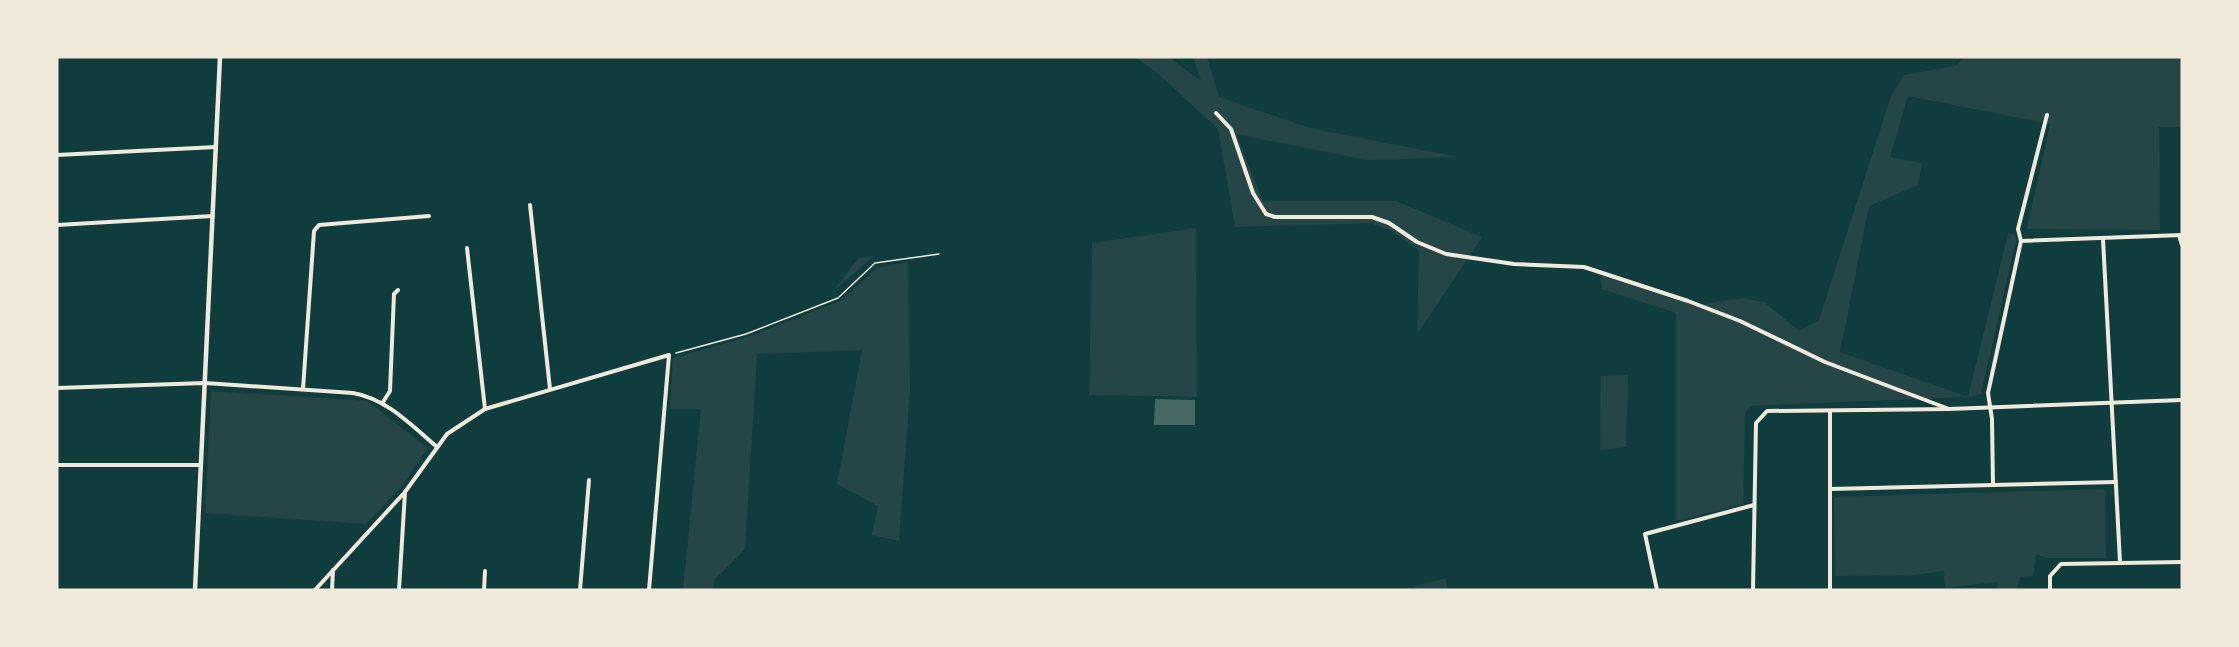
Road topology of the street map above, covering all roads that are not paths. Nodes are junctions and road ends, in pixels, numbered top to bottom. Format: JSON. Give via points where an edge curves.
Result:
{"nodes":[{"id":1,"x":220,"y":57,"type":"edge"},
{"id":2,"x":1216,"y":113,"type":"dead end"},
{"id":3,"x":2047,"y":115,"type":"dead end"},
{"id":4,"x":216,"y":147,"type":"junction"},
{"id":5,"x":57,"y":155,"type":"edge"},
{"id":6,"x":530,"y":205,"type":"dead end"},
{"id":7,"x":213,"y":216,"type":"junction"},
{"id":8,"x":429,"y":216,"type":"dead end"},
{"id":9,"x":57,"y":225,"type":"edge"},
{"id":10,"x":2181,"y":235,"type":"edge"},
{"id":11,"x":2103,"y":239,"type":"junction"},
{"id":12,"x":2021,"y":241,"type":"junction"},
{"id":13,"x":2182,"y":244,"type":"edge"},
{"id":14,"x":467,"y":248,"type":"dead end"},
{"id":15,"x":398,"y":290,"type":"dead end"},
{"id":16,"x":205,"y":383,"type":"junction"},
{"id":17,"x":57,"y":388,"type":"edge"},
{"id":18,"x":550,"y":388,"type":"junction"},
{"id":19,"x":303,"y":389,"type":"junction"},
{"id":20,"x":2182,"y":400,"type":"edge"},
{"id":21,"x":383,"y":402,"type":"junction"},
{"id":22,"x":2113,"y":403,"type":"junction"},
{"id":23,"x":1990,"y":405,"type":"junction"},
{"id":24,"x":485,"y":409,"type":"junction"},
{"id":25,"x":1949,"y":409,"type":"junction"},
{"id":26,"x":1830,"y":411,"type":"junction"},
{"id":27,"x":437,"y":447,"type":"junction"},
{"id":28,"x":57,"y":465,"type":"edge"},
{"id":29,"x":200,"y":465,"type":"junction"},
{"id":30,"x":589,"y":480,"type":"dead end"},
{"id":31,"x":2116,"y":482,"type":"junction"},
{"id":32,"x":1993,"y":485,"type":"junction"},
{"id":33,"x":1830,"y":489,"type":"junction"},
{"id":34,"x":405,"y":492,"type":"junction"},
{"id":35,"x":1754,"y":505,"type":"junction"},
{"id":36,"x":2120,"y":562,"type":"junction"},
{"id":37,"x":2182,"y":562,"type":"edge"},
{"id":38,"x":333,"y":570,"type":"junction"},
{"id":39,"x":485,"y":571,"type":"dead end"},
{"id":40,"x":195,"y":590,"type":"edge"},
{"id":41,"x":315,"y":590,"type":"edge"},
{"id":42,"x":332,"y":590,"type":"edge"},
{"id":43,"x":399,"y":590,"type":"edge"},
{"id":44,"x":484,"y":590,"type":"edge"},
{"id":45,"x":580,"y":590,"type":"edge"},
{"id":46,"x":650,"y":590,"type":"edge"},
{"id":47,"x":1657,"y":590,"type":"edge"},
{"id":48,"x":1753,"y":590,"type":"edge"},
{"id":49,"x":1830,"y":590,"type":"edge"},
{"id":50,"x":2050,"y":590,"type":"edge"}],
"edges":[{"from":1,"to":4,"type":"street"},
{"from":2,"to":25,"type":"street","via":[[1231,129],[1253,193],[1266,214],[1372,217],[1446,254],[1514,264],[1584,267],[1709,309],[1825,362]]},
{"from":3,"to":12,"type":"street","via":[[2018,229]]},
{"from":4,"to":5,"type":"street"},
{"from":4,"to":7,"type":"street"},
{"from":6,"to":18,"type":"street"},
{"from":7,"to":9,"type":"street"},
{"from":7,"to":16,"type":"street"},
{"from":8,"to":19,"type":"street","via":[[320,225],[314,231]]},
{"from":10,"to":11,"type":"street"},
{"from":10,"to":13,"type":"street"},
{"from":11,"to":12,"type":"street"},
{"from":11,"to":22,"type":"street"},
{"from":12,"to":23,"type":"street","via":[[1988,393]]},
{"from":14,"to":24,"type":"street"},
{"from":15,"to":21,"type":"street","via":[[394,294],[390,391]]},
{"from":16,"to":17,"type":"street"},
{"from":16,"to":19,"type":"street"},
{"from":16,"to":29,"type":"street"},
{"from":18,"to":24,"type":"street"},
{"from":18,"to":46,"type":"street","via":[[669,355]]},
{"from":19,"to":21,"type":"street","via":[[362,394]]},
{"from":20,"to":22,"type":"street"},
{"from":21,"to":27,"type":"street"},
{"from":22,"to":23,"type":"street"},
{"from":22,"to":31,"type":"street"},
{"from":23,"to":25,"type":"street"},
{"from":23,"to":32,"type":"street"},
{"from":24,"to":27,"type":"street","via":[[458,425]]},
{"from":25,"to":26,"type":"street"},
{"from":26,"to":33,"type":"street"},
{"from":26,"to":35,"type":"street","via":[[1767,411],[1756,423]]},
{"from":27,"to":34,"type":"street"},
{"from":28,"to":29,"type":"street"},
{"from":29,"to":40,"type":"street"},
{"from":30,"to":45,"type":"street"},
{"from":31,"to":32,"type":"street"},
{"from":31,"to":36,"type":"street"},
{"from":32,"to":33,"type":"street"},
{"from":33,"to":49,"type":"street"},
{"from":34,"to":38,"type":"street"},
{"from":34,"to":43,"type":"street"},
{"from":35,"to":47,"type":"street","via":[[1645,534]]},
{"from":35,"to":48,"type":"street"},
{"from":36,"to":37,"type":"street"},
{"from":36,"to":50,"type":"street","via":[[2061,564],[2050,576]]},
{"from":38,"to":41,"type":"street"},
{"from":38,"to":42,"type":"street"},
{"from":39,"to":44,"type":"street"}]}
